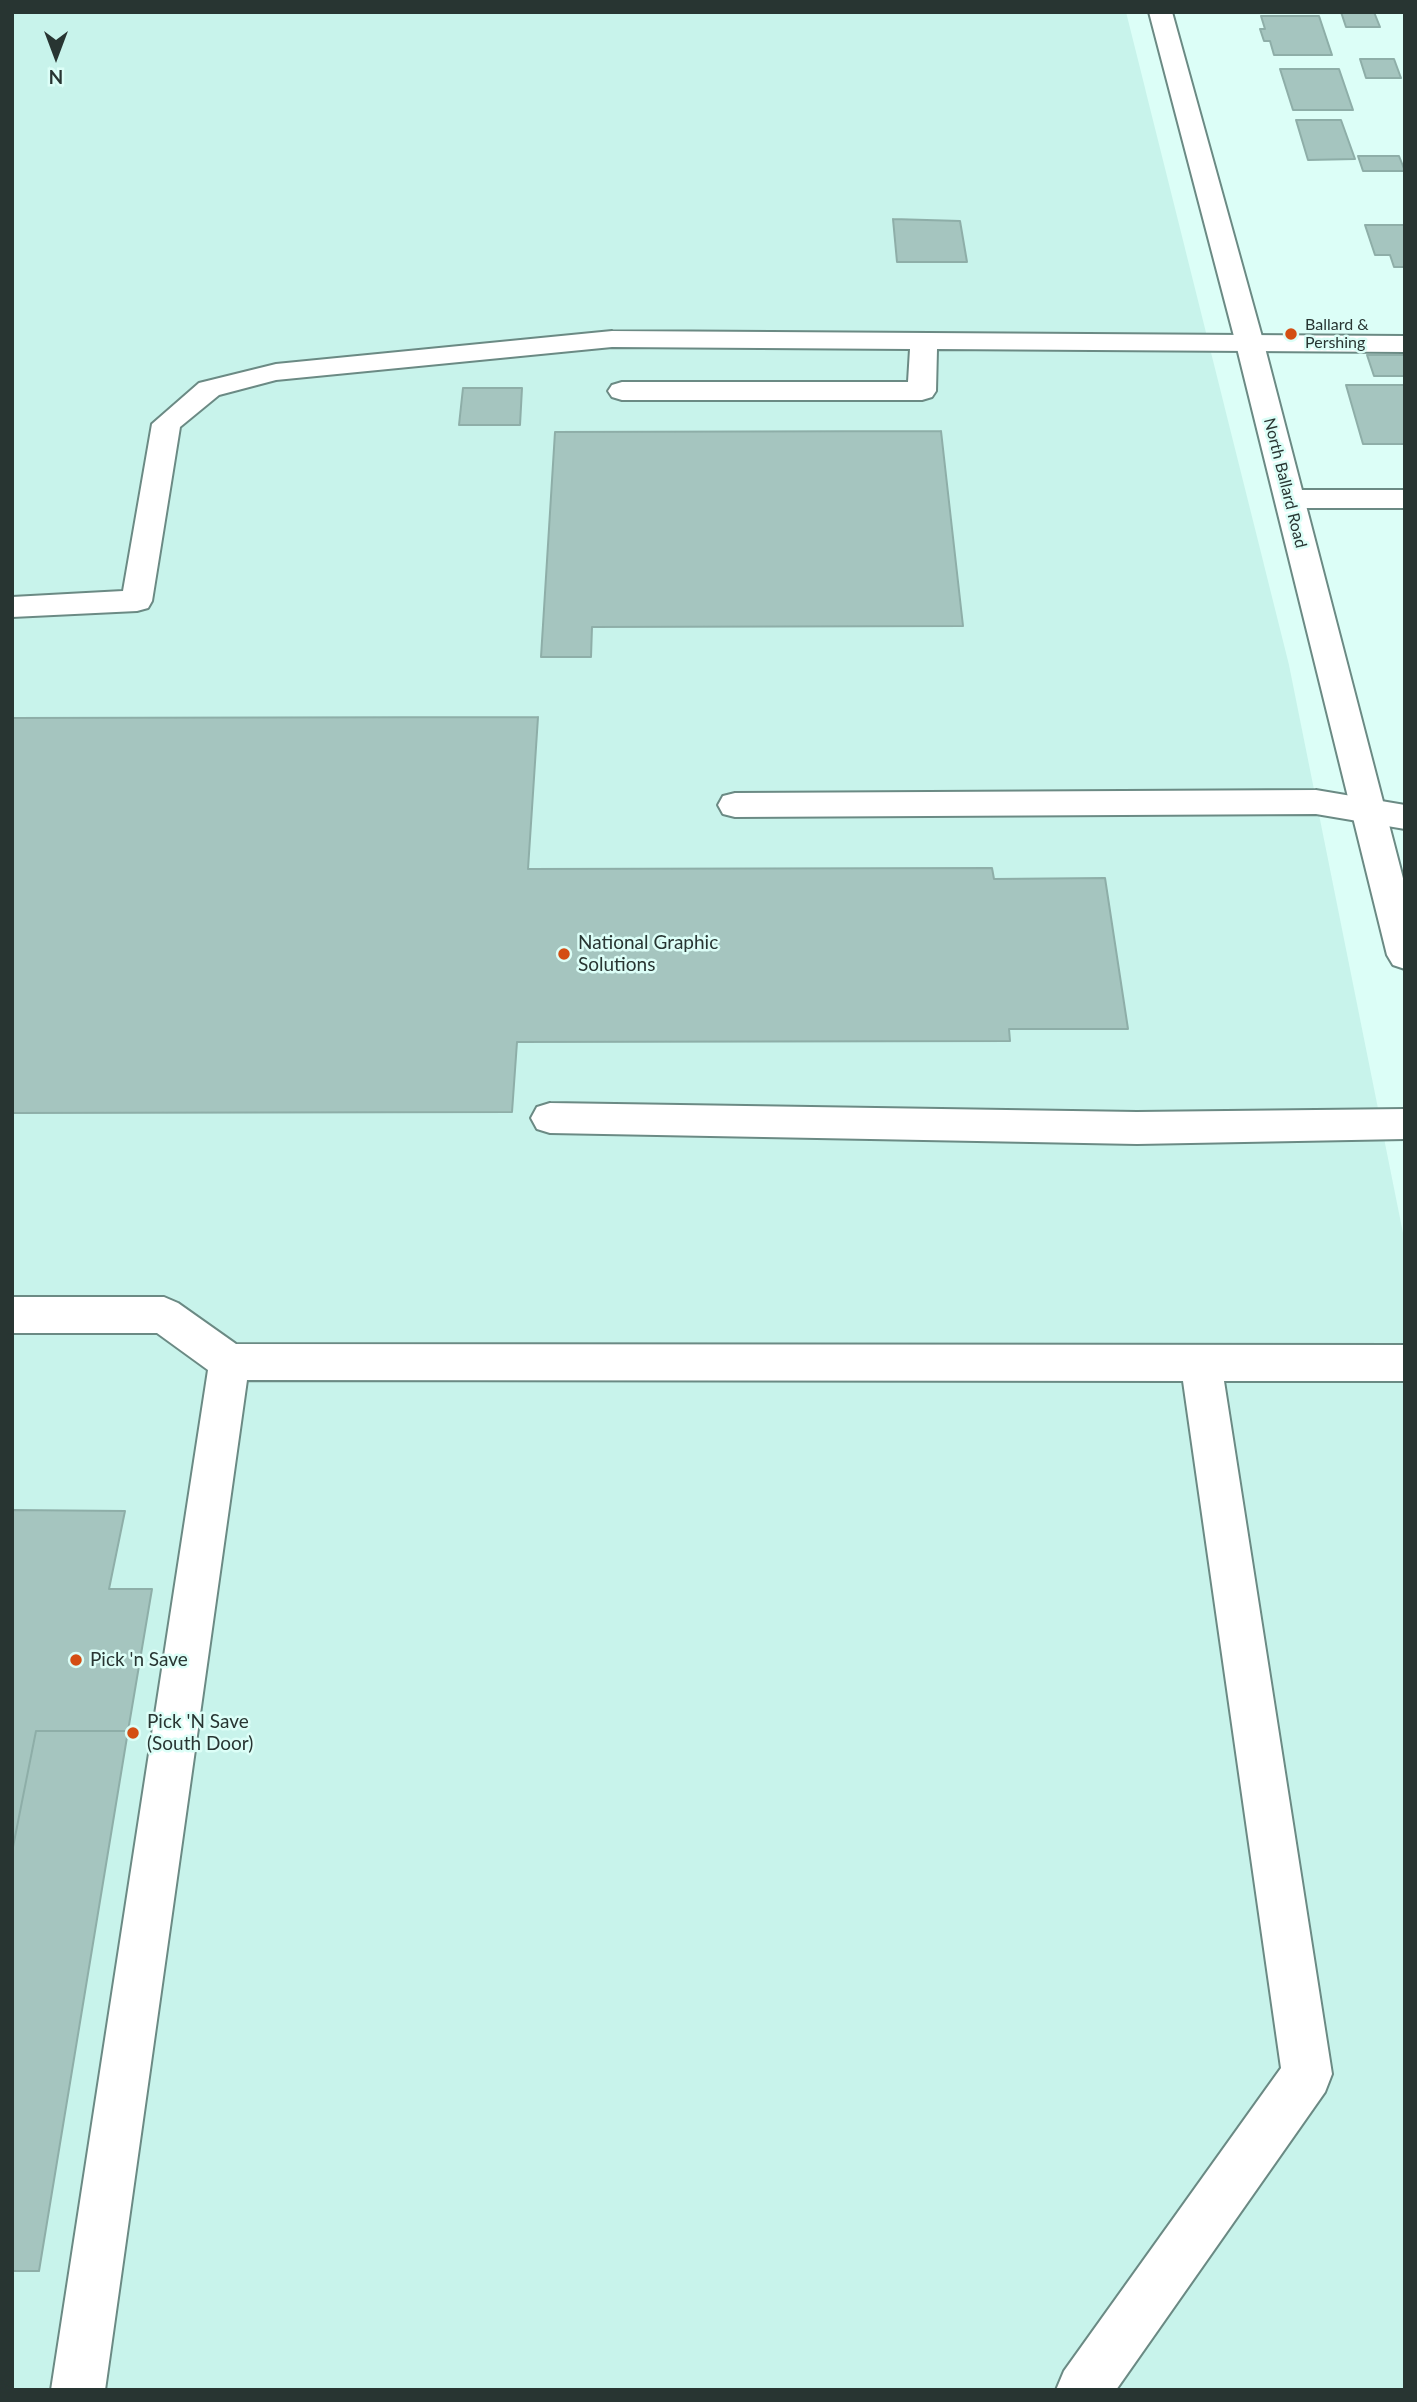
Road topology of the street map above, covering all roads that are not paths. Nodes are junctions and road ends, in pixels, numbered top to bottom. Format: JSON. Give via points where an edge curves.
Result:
{"nodes":[{"id":1,"x":1160,"y":12,"type":"edge"},
{"id":2,"x":924,"y":342,"type":"junction"},
{"id":3,"x":1250,"y":344,"type":"junction"},
{"id":4,"x":1405,"y":344,"type":"edge"},
{"id":5,"x":622,"y":391,"type":"dead end"},
{"id":6,"x":1290,"y":499,"type":"junction"},
{"id":7,"x":1405,"y":499,"type":"edge"},
{"id":8,"x":12,"y":607,"type":"edge"},
{"id":9,"x":735,"y":805,"type":"dead end"},
{"id":10,"x":1367,"y":809,"type":"junction"},
{"id":11,"x":1405,"y":817,"type":"edge"},
{"id":12,"x":1405,"y":955,"type":"edge"},
{"id":13,"x":550,"y":1118,"type":"dead end"},
{"id":14,"x":1405,"y":1124,"type":"edge"},
{"id":15,"x":12,"y":1315,"type":"edge"},
{"id":16,"x":229,"y":1362,"type":"junction"},
{"id":17,"x":1202,"y":1363,"type":"junction"},
{"id":18,"x":1405,"y":1363,"type":"edge"},
{"id":19,"x":78,"y":2390,"type":"edge"},
{"id":20,"x":1083,"y":2390,"type":"edge"}],
"edges":[{"from":1,"to":3,"type":"main road","name":"North Ballard Road"},
{"from":2,"to":3,"type":"main road"},
{"from":2,"to":5,"type":"main road","via":[[922,391]]},
{"from":2,"to":8,"type":"main road","via":[[612,339],[276,372],[209,389],[166,424],[137,601]]},
{"from":3,"to":4,"type":"main road"},
{"from":3,"to":6,"type":"main road","name":"North Ballard Road"},
{"from":6,"to":7,"type":"main road"},
{"from":6,"to":10,"type":"main road","name":"North Ballard Road"},
{"from":9,"to":10,"type":"main road","via":[[1317,802]]},
{"from":10,"to":11,"type":"main road"},
{"from":10,"to":12,"type":"main road","name":"North Ballard Road"},
{"from":13,"to":14,"type":"main road","via":[[1137,1128]]},
{"from":15,"to":16,"type":"main road","via":[[164,1315]]},
{"from":16,"to":17,"type":"main road"},
{"from":16,"to":19,"type":"main road"},
{"from":17,"to":18,"type":"main road"},
{"from":17,"to":20,"type":"main road","via":[[1307,2074]]}]}
